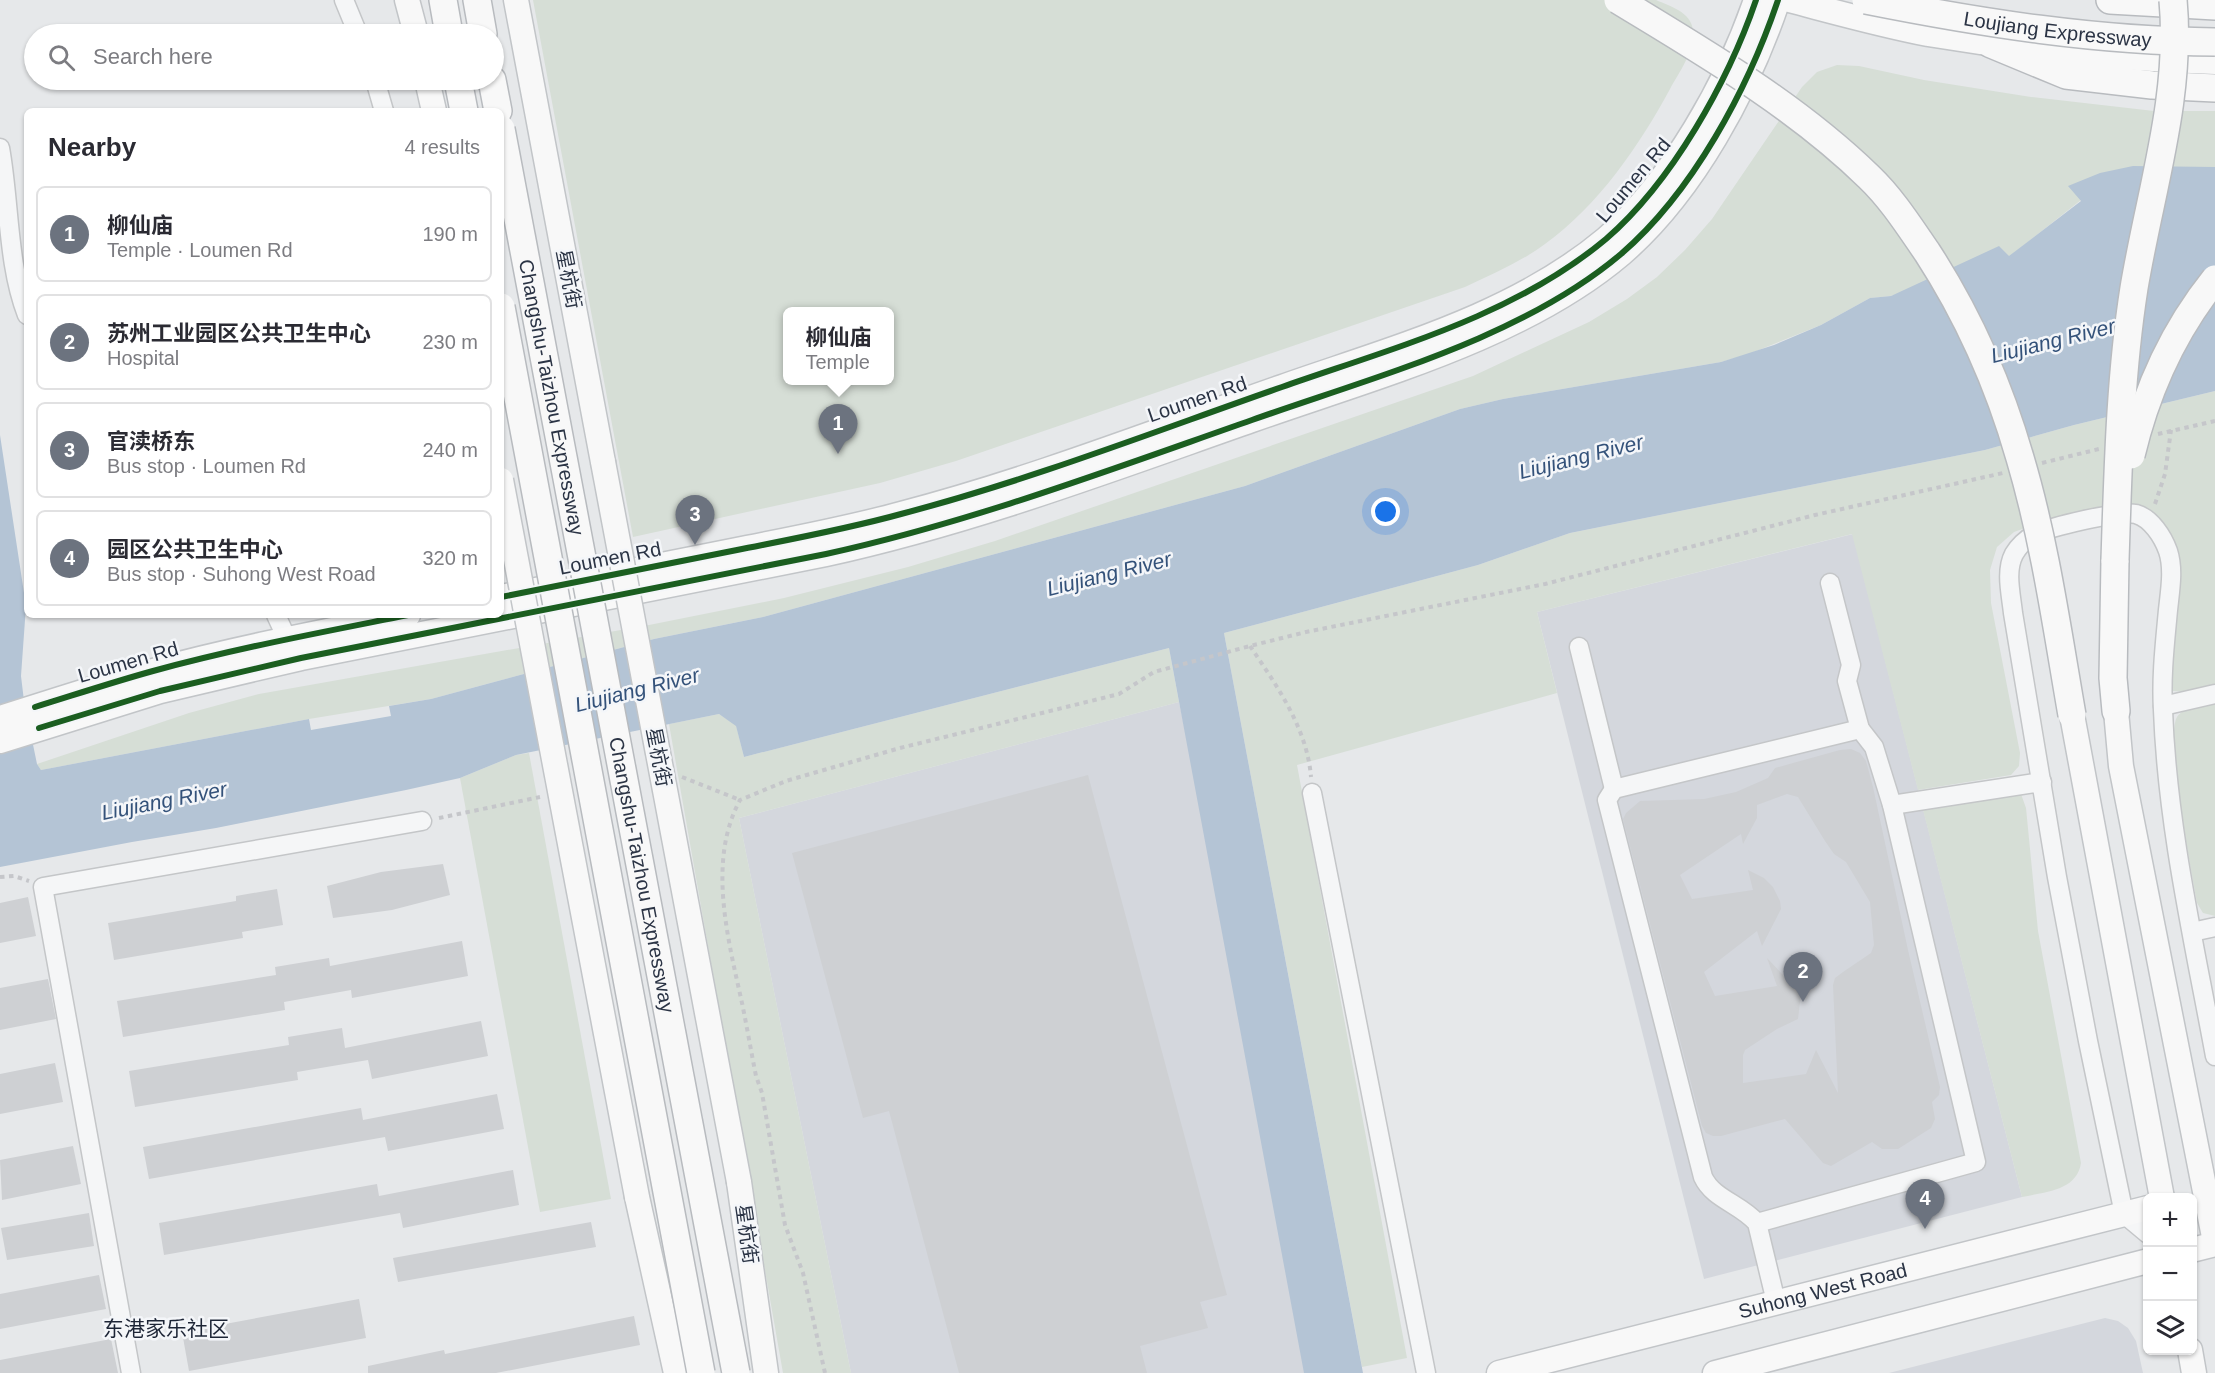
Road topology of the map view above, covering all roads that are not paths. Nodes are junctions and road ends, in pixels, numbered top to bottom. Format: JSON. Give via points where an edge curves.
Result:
{"nodes":[{"id":1,"x":344,"y":0,"type":"edge"},
{"id":2,"x":408,"y":0,"type":"edge"},
{"id":3,"x":443,"y":0,"type":"edge"},
{"id":4,"x":477,"y":0,"type":"edge"},
{"id":5,"x":516,"y":0,"type":"edge"},
{"id":6,"x":1618,"y":0,"type":"edge"},
{"id":7,"x":1756,"y":0,"type":"edge"},
{"id":8,"x":1778,"y":0,"type":"edge"},
{"id":9,"x":1789,"y":0,"type":"edge"},
{"id":10,"x":1866,"y":0,"type":"edge"},
{"id":11,"x":2110,"y":0,"type":"edge"},
{"id":12,"x":2173,"y":0,"type":"edge"},
{"id":13,"x":2215,"y":6,"type":"edge"},
{"id":14,"x":354,"y":24,"type":"edge"},
{"id":15,"x":414,"y":24,"type":"edge"},
{"id":16,"x":447,"y":24,"type":"edge"},
{"id":17,"x":481,"y":24,"type":"edge"},
{"id":18,"x":2215,"y":42,"type":"edge"},
{"id":19,"x":1991,"y":44,"type":"junction"},
{"id":20,"x":2215,"y":62,"type":"edge"},
{"id":21,"x":2215,"y":88,"type":"edge"},
{"id":22,"x":379,"y":90,"type":"edge"},
{"id":23,"x":429,"y":90,"type":"edge"},
{"id":24,"x":460,"y":90,"type":"edge"},
{"id":25,"x":494,"y":90,"type":"edge"},
{"id":26,"x":384,"y":108,"type":"edge"},
{"id":27,"x":433,"y":108,"type":"edge"},
{"id":28,"x":463,"y":108,"type":"edge"},
{"id":29,"x":497,"y":108,"type":"edge"},
{"id":30,"x":504,"y":145,"type":"edge"},
{"id":31,"x":0,"y":147,"type":"edge"},
{"id":32,"x":2215,"y":279,"type":"edge"},
{"id":33,"x":24,"y":308,"type":"edge"},
{"id":34,"x":504,"y":323,"type":"edge"},
{"id":35,"x":504,"y":495,"type":"edge"},
{"id":36,"x":2115,"y":560,"type":"junction"},
{"id":37,"x":1830,"y":583,"type":"dead end"},
{"id":38,"x":504,"y":596,"type":"edge"},
{"id":39,"x":504,"y":611,"type":"edge"},
{"id":40,"x":278,"y":618,"type":"edge"},
{"id":41,"x":398,"y":618,"type":"edge"},
{"id":42,"x":464,"y":618,"type":"edge"},
{"id":43,"x":1579,"y":647,"type":"dead end"},
{"id":44,"x":294,"y":648,"type":"junction"},
{"id":45,"x":2215,"y":694,"type":"edge"},
{"id":46,"x":2163,"y":706,"type":"junction"},
{"id":47,"x":2116,"y":711,"type":"joint"},
{"id":48,"x":2072,"y":715,"type":"joint"},
{"id":49,"x":0,"y":718,"type":"edge"},
{"id":50,"x":37,"y":718,"type":"junction"},
{"id":51,"x":1860,"y":729,"type":"junction"},
{"id":52,"x":0,"y":741,"type":"edge"},
{"id":53,"x":2042,"y":782,"type":"junction"},
{"id":54,"x":1614,"y":789,"type":"junction"},
{"id":55,"x":1312,"y":793,"type":"road end"},
{"id":56,"x":1892,"y":805,"type":"junction"},
{"id":57,"x":422,"y":821,"type":"dead end"},
{"id":58,"x":2215,"y":927,"type":"edge"},
{"id":59,"x":2192,"y":932,"type":"junction"},
{"id":60,"x":2215,"y":1056,"type":"edge"},
{"id":61,"x":2161,"y":1193,"type":"edge"},
{"id":62,"x":2202,"y":1193,"type":"edge"},
{"id":63,"x":2136,"y":1211,"type":"edge"},
{"id":64,"x":1757,"y":1222,"type":"junction"},
{"id":65,"x":2143,"y":1224,"type":"edge"},
{"id":66,"x":2215,"y":1243,"type":"edge"},
{"id":67,"x":2197,"y":1249,"type":"edge"},
{"id":68,"x":2143,"y":1262,"type":"edge"},
{"id":69,"x":1776,"y":1302,"type":"junction"},
{"id":70,"x":2191,"y":1355,"type":"edge"},
{"id":71,"x":131,"y":1373,"type":"edge"},
{"id":72,"x":676,"y":1373,"type":"edge"},
{"id":73,"x":701,"y":1373,"type":"edge"},
{"id":74,"x":736,"y":1373,"type":"edge"},
{"id":75,"x":766,"y":1373,"type":"edge"},
{"id":76,"x":1426,"y":1373,"type":"edge"},
{"id":77,"x":1499,"y":1373,"type":"edge"},
{"id":78,"x":1715,"y":1373,"type":"edge"},
{"id":79,"x":2194,"y":1373,"type":"edge"}],
"edges":[{"from":1,"to":14,"type":"street"},
{"from":2,"to":15,"type":"main road"},
{"from":3,"to":16,"type":"highway"},
{"from":4,"to":17,"type":"highway"},
{"from":5,"to":75,"type":"main road","name":"星杭街","bridge":true,"via":[[740,1182]]},
{"from":6,"to":48,"type":"highway","bridge":true,"via":[[1749,81],[1817,131],[1882,190],[1938,270],[1990,372],[2020,458],[2045,561]]},
{"from":7,"to":38,"type":"main road","name":"Loumen Rd","via":[[1713,99],[1688,140],[1637,207],[1578,260],[1491,309],[1420,339],[1063,464],[905,513]]},
{"from":8,"to":39,"type":"main road","name":"Loumen Rd","via":[[1755,63],[1732,109],[1706,152],[1653,221],[1590,277],[1473,341],[1047,492],[911,534],[826,554]]},
{"from":9,"to":19,"type":"main road","via":[[1925,33]]},
{"from":10,"to":18,"type":"highway","name":"Loujiang Expressway","bridge":true,"via":[[1995,24],[2139,40]]},
{"from":11,"to":13,"type":"highway","name":"Loujiang Expressway"},
{"from":12,"to":36,"type":"highway","bridge":true,"via":[[2172,93],[2144,230],[2128,342]]},
{"from":19,"to":20,"type":"main road","via":[[2136,59]]},
{"from":19,"to":21,"type":"highway","via":[[2066,75]]},
{"from":22,"to":26,"type":"street"},
{"from":23,"to":27,"type":"main road"},
{"from":24,"to":28,"type":"highway"},
{"from":25,"to":29,"type":"highway"},
{"from":30,"to":74,"type":"highway","name":"Changshu-Taizhou Expressway","bridge":true},
{"from":31,"to":33,"type":"street","via":[[17,291]]},
{"from":32,"to":36,"type":"highway","bridge":true,"via":[[2184,325],[2145,404],[2127,472]]},
{"from":34,"to":73,"type":"highway","name":"Changshu-Taizhou Expressway","bridge":true},
{"from":35,"to":72,"type":"main road","bridge":true,"via":[[637,1197]]},
{"from":36,"to":47,"type":"highway"},
{"from":37,"to":51,"type":"street","via":[[1851,665],[1847,681]]},
{"from":40,"to":44,"type":"street"},
{"from":41,"to":44,"type":"main road","name":"Loumen Rd"},
{"from":42,"to":44,"type":"main road","name":"Loumen Rd"},
{"from":43,"to":54,"type":"street"},
{"from":44,"to":50,"type":"main road","name":"Loumen Rd","via":[[160,691]]},
{"from":45,"to":46,"type":"street"},
{"from":46,"to":53,"type":"street","via":[[2170,564],[2163,541],[2148,522],[2136,514],[2120,514],[2042,532],[2027,540],[2013,558],[2011,592]]},
{"from":46,"to":59,"type":"street","via":[[2171,806]]},
{"from":47,"to":62,"type":"main road","via":[[2121,766]]},
{"from":48,"to":61,"type":"main road"},
{"from":49,"to":50,"type":"main road","name":"Loumen Rd"},
{"from":50,"to":52,"type":"main road","name":"Loumen Rd"},
{"from":51,"to":54,"type":"street"},
{"from":51,"to":56,"type":"street","via":[[1874,747]]},
{"from":53,"to":56,"type":"street"},
{"from":53,"to":63,"type":"street","via":[[2088,1041]]},
{"from":54,"to":64,"type":"street","via":[[1607,800],[1703,1177],[1708,1188]]},
{"from":55,"to":76,"type":"street"},
{"from":56,"to":64,"type":"street","via":[[1976,1162]]},
{"from":57,"to":71,"type":"street","via":[[43,887]]},
{"from":58,"to":59,"type":"street"},
{"from":59,"to":60,"type":"street"},
{"from":62,"to":66,"type":"main road"},
{"from":63,"to":65,"type":"street"},
{"from":63,"to":69,"type":"main road","name":"Suhong West Road"},
{"from":64,"to":69,"type":"street"},
{"from":66,"to":67,"type":"main road"},
{"from":68,"to":78,"type":"main road"},
{"from":69,"to":77,"type":"main road","name":"Suhong West Road"},
{"from":70,"to":79,"type":"main road"}]}
